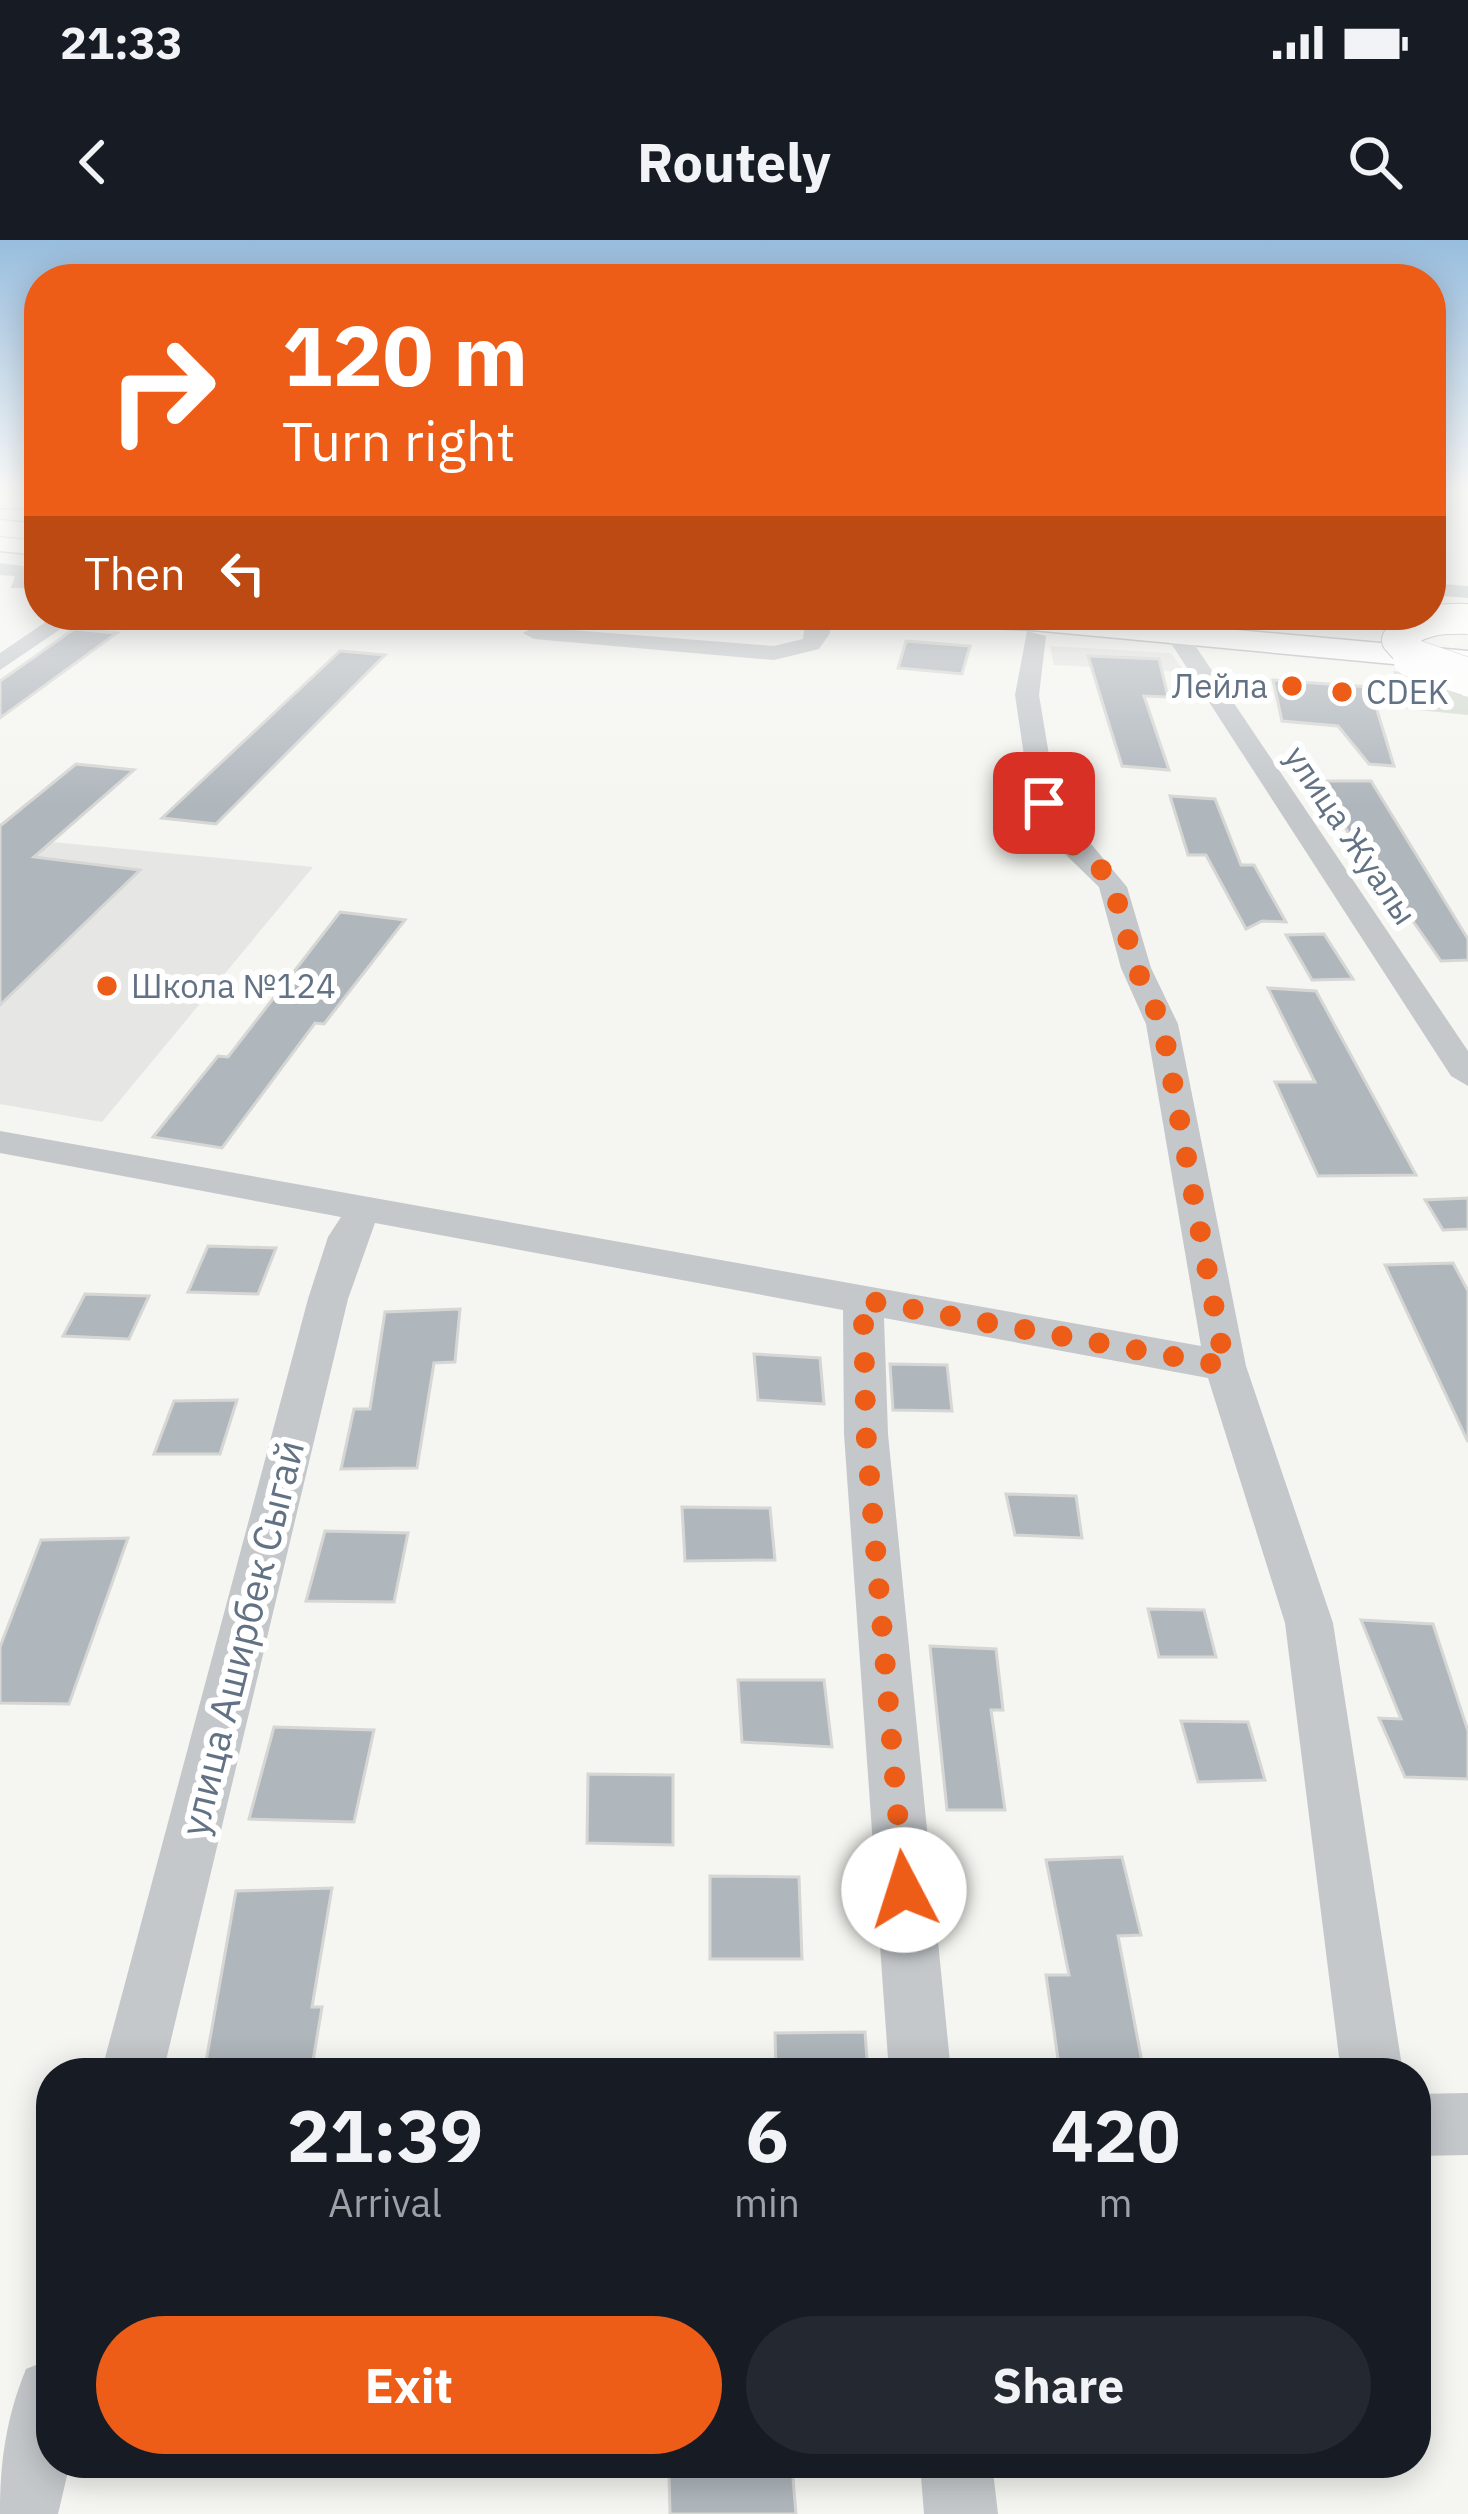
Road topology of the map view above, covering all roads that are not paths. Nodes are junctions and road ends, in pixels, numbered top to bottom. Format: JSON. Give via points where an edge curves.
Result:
{"nodes":[{"id":1,"x":48,"y":630,"type":"edge"},
{"id":2,"x":819,"y":630,"type":"edge"},
{"id":3,"x":1038,"y":630,"type":"edge"},
{"id":4,"x":1172,"y":630,"type":"edge"},
{"id":5,"x":1239,"y":630,"type":"edge"},
{"id":6,"x":1297,"y":630,"type":"edge"},
{"id":7,"x":1404,"y":630,"type":"edge"},
{"id":8,"x":534,"y":633,"type":"dead end"},
{"id":9,"x":1468,"y":643,"type":"edge"},
{"id":10,"x":1468,"y":661,"type":"edge"},
{"id":11,"x":0,"y":663,"type":"edge"},
{"id":12,"x":1468,"y":677,"type":"edge"},
{"id":13,"x":1468,"y":1076,"type":"edge"},
{"id":14,"x":0,"y":1142,"type":"edge"},
{"id":15,"x":365,"y":1209,"type":"junction"},
{"id":16,"x":863,"y":1300,"type":"junction"},
{"id":17,"x":1225,"y":1366,"type":"junction"},
{"id":18,"x":136,"y":2058,"type":"edge"},
{"id":19,"x":919,"y":2058,"type":"edge"},
{"id":20,"x":1370,"y":2058,"type":"edge"},
{"id":21,"x":1468,"y":2125,"type":"edge"},
{"id":22,"x":1431,"y":2126,"type":"edge"},
{"id":23,"x":36,"y":2454,"type":"edge"},
{"id":24,"x":957,"y":2478,"type":"edge"},
{"id":25,"x":21,"y":2514,"type":"edge"},
{"id":26,"x":961,"y":2514,"type":"edge"}],
"edges":[{"from":1,"to":11,"type":"street"},
{"from":2,"to":8,"type":"street","via":[[811,644],[773,653]]},
{"from":3,"to":17,"type":"street","via":[[1027,695],[1044,803],[1113,887],[1162,1024]]},
{"from":4,"to":13,"type":"street","name":"улица Жуалы"},
{"from":5,"to":10,"type":"highway"},
{"from":6,"to":9,"type":"highway"},
{"from":7,"to":12,"type":"highway","bridge":true,"via":[[1396,640],[1402,651]]},
{"from":14,"to":15,"type":"street"},
{"from":15,"to":16,"type":"street"},
{"from":15,"to":18,"type":"street","name":"улица Аширбек Сыгай","via":[[347,1237],[328,1299]]},
{"from":16,"to":17,"type":"street"},
{"from":16,"to":19,"type":"street","via":[[866,1434]]},
{"from":17,"to":20,"type":"street","via":[[1309,1623]]},
{"from":21,"to":22,"type":"street"},
{"from":23,"to":25,"type":"street"},
{"from":24,"to":26,"type":"street"}]}
